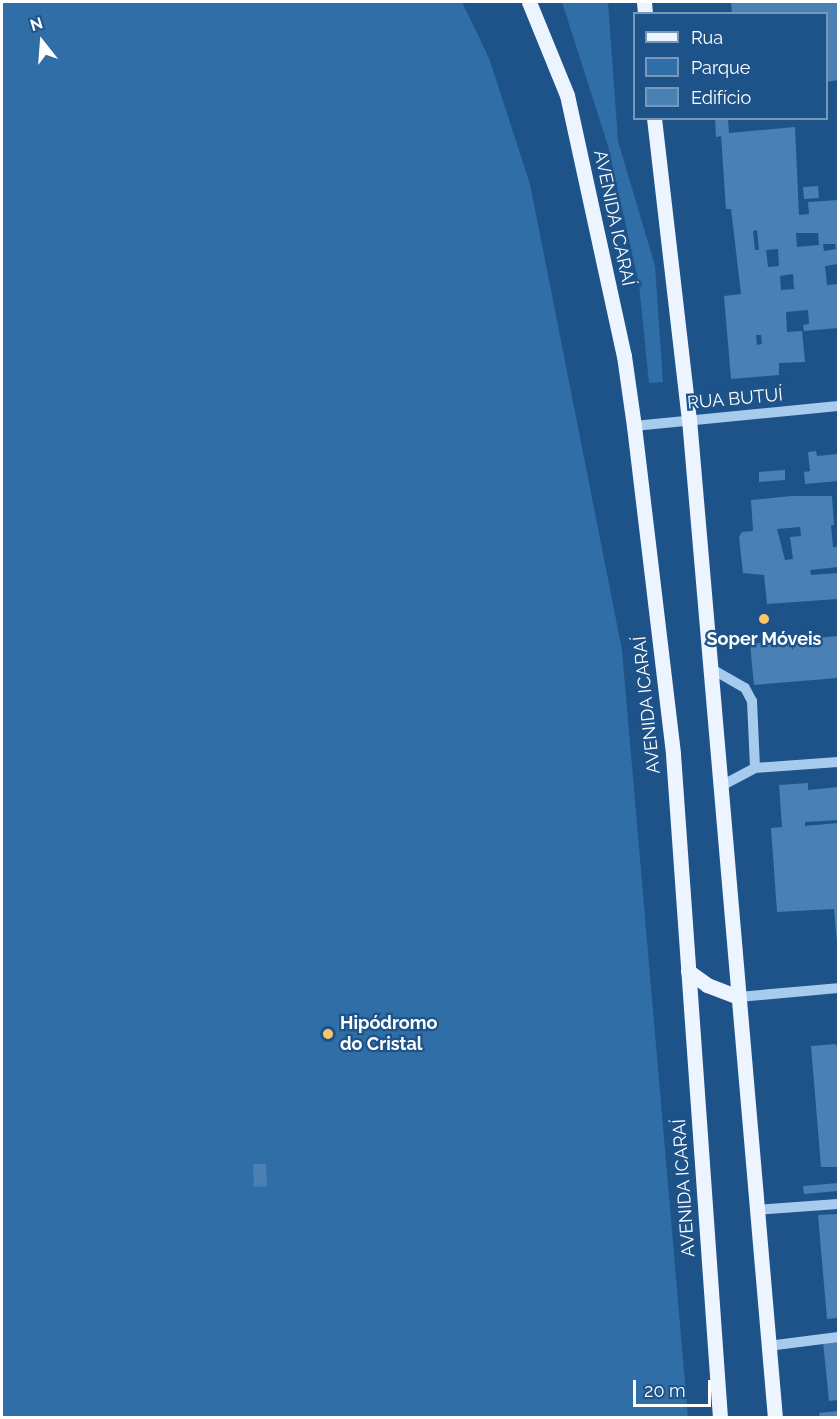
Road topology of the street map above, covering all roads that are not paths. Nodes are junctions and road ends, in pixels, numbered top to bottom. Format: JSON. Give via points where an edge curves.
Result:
{"nodes":[{"id":1,"x":529,"y":2,"type":"edge"},
{"id":2,"x":654,"y":120,"type":"edge"},
{"id":3,"x":838,"y":406,"type":"edge"},
{"id":4,"x":689,"y":419,"type":"junction"},
{"id":5,"x":634,"y":426,"type":"junction"},
{"id":6,"x":710,"y":668,"type":"junction"},
{"id":7,"x":838,"y":762,"type":"edge"},
{"id":8,"x":756,"y":768,"type":"junction"},
{"id":9,"x":720,"y":787,"type":"junction"},
{"id":10,"x":688,"y":971,"type":"junction"},
{"id":11,"x":838,"y":988,"type":"edge"},
{"id":12,"x":738,"y":997,"type":"junction"},
{"id":13,"x":838,"y":1204,"type":"edge"},
{"id":14,"x":756,"y":1210,"type":"junction"},
{"id":15,"x":838,"y":1337,"type":"edge"},
{"id":16,"x":768,"y":1346,"type":"junction"},
{"id":17,"x":720,"y":1418,"type":"edge"},
{"id":18,"x":774,"y":1418,"type":"edge"}],
"edges":[{"from":1,"to":5,"type":"main road","name":"AVENIDA ICARAÍ","via":[[567,95],[624,356]]},
{"from":2,"to":4,"type":"main road"},
{"from":3,"to":4,"type":"street","name":"RUA BUTUÍ"},
{"from":4,"to":5,"type":"street","name":"RUA BUTUÍ"},
{"from":4,"to":6,"type":"main road"},
{"from":5,"to":10,"type":"main road","name":"AVENIDA ICARAÍ","via":[[673,754]]},
{"from":6,"to":8,"type":"street","via":[[745,688],[752,700]]},
{"from":6,"to":9,"type":"main road"},
{"from":7,"to":8,"type":"street"},
{"from":8,"to":9,"type":"street"},
{"from":9,"to":12,"type":"main road"},
{"from":10,"to":12,"type":"main road","via":[[707,985]]},
{"from":10,"to":17,"type":"main road","name":"AVENIDA ICARAÍ"},
{"from":11,"to":12,"type":"street"},
{"from":12,"to":14,"type":"main road"},
{"from":13,"to":14,"type":"street"},
{"from":14,"to":16,"type":"main road"},
{"from":15,"to":16,"type":"street"},
{"from":16,"to":18,"type":"main road"}]}
